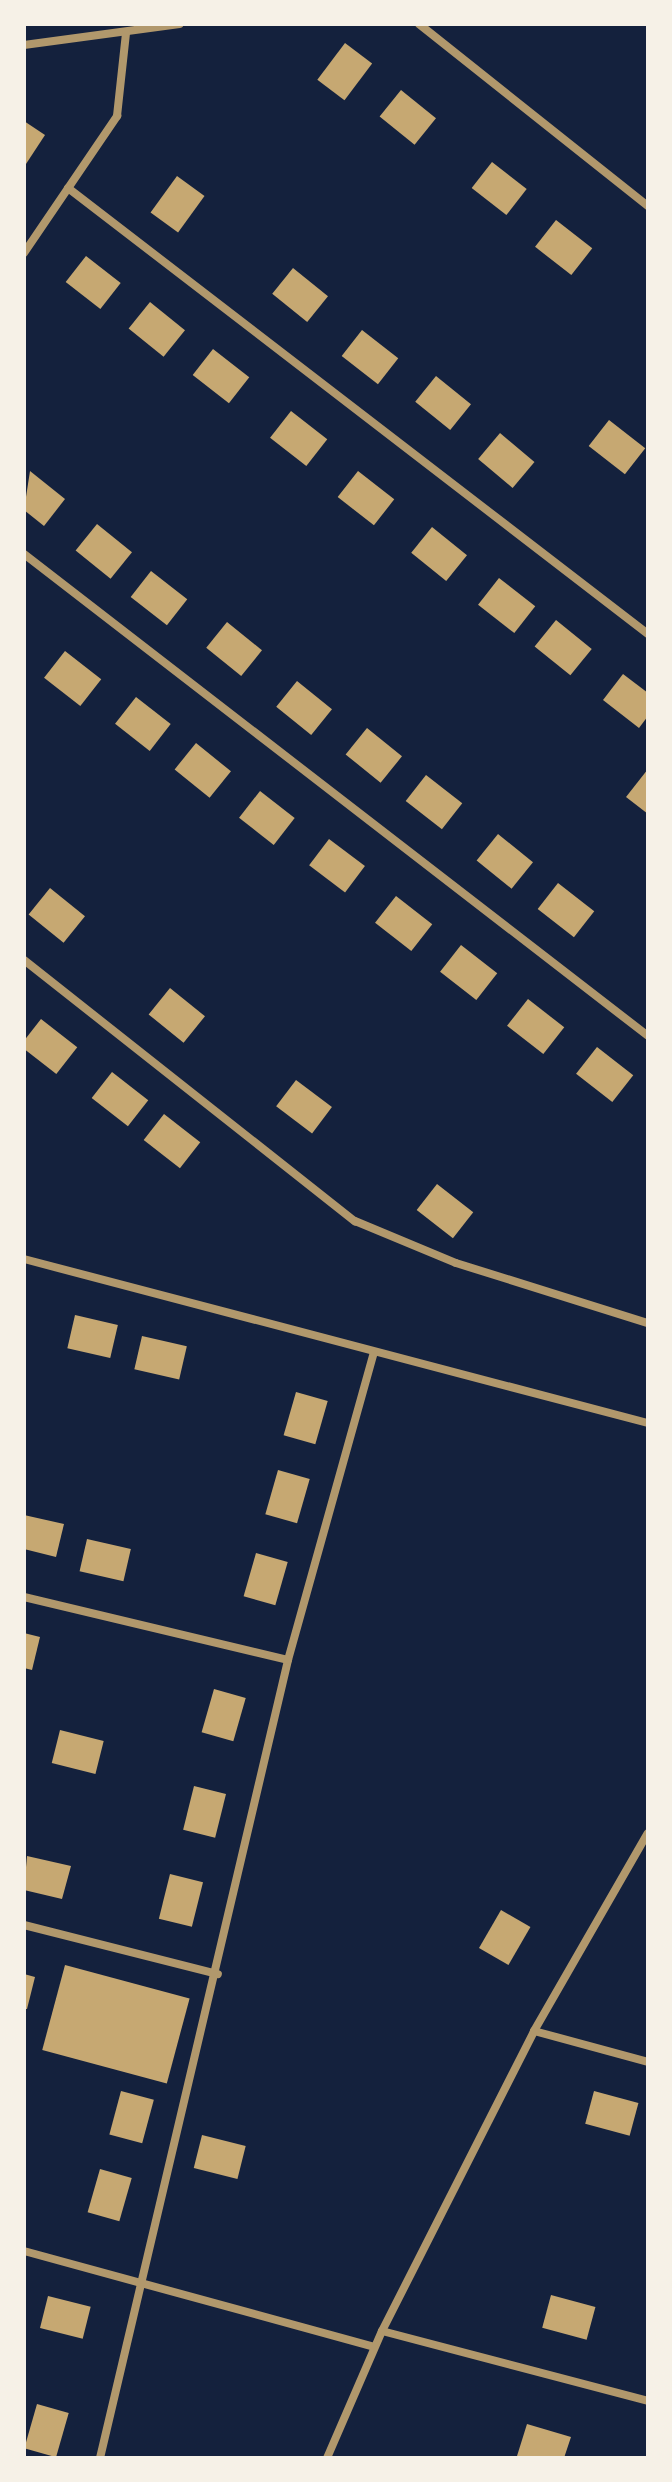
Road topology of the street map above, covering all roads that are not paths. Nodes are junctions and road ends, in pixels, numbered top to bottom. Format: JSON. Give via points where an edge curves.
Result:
{"nodes":[{"id":1,"x":180,"y":24,"type":"edge"},
{"id":2,"x":419,"y":24,"type":"edge"},
{"id":3,"x":126,"y":33,"type":"junction"},
{"id":4,"x":24,"y":45,"type":"edge"},
{"id":5,"x":68,"y":188,"type":"junction"},
{"id":6,"x":648,"y":206,"type":"edge"},
{"id":7,"x":24,"y":253,"type":"edge"},
{"id":8,"x":24,"y":554,"type":"edge"},
{"id":9,"x":648,"y":634,"type":"edge"},
{"id":10,"x":24,"y":960,"type":"edge"},
{"id":11,"x":648,"y":1036,"type":"edge"},
{"id":12,"x":24,"y":1259,"type":"edge"},
{"id":13,"x":648,"y":1323,"type":"edge"},
{"id":14,"x":374,"y":1353,"type":"junction"},
{"id":15,"x":648,"y":1423,"type":"edge"},
{"id":16,"x":24,"y":1597,"type":"edge"},
{"id":17,"x":288,"y":1660,"type":"junction"},
{"id":18,"x":648,"y":1833,"type":"edge"},
{"id":19,"x":24,"y":1925,"type":"edge"},
{"id":20,"x":218,"y":1974,"type":"junction"},
{"id":21,"x":534,"y":2031,"type":"junction"},
{"id":22,"x":648,"y":2062,"type":"edge"},
{"id":23,"x":24,"y":2251,"type":"edge"},
{"id":24,"x":146,"y":2281,"type":"junction"},
{"id":25,"x":382,"y":2331,"type":"junction"},
{"id":26,"x":374,"y":2347,"type":"junction"},
{"id":27,"x":648,"y":2401,"type":"edge"},
{"id":28,"x":100,"y":2458,"type":"edge"},
{"id":29,"x":327,"y":2458,"type":"edge"}],
"edges":[{"from":1,"to":3,"type":"street"},
{"from":2,"to":6,"type":"street"},
{"from":3,"to":4,"type":"street"},
{"from":3,"to":5,"type":"street","via":[[117,116]]},
{"from":5,"to":7,"type":"street"},
{"from":5,"to":9,"type":"street"},
{"from":8,"to":11,"type":"street"},
{"from":10,"to":13,"type":"street","via":[[355,1221],[456,1263]]},
{"from":12,"to":14,"type":"street"},
{"from":14,"to":15,"type":"street"},
{"from":14,"to":17,"type":"street"},
{"from":16,"to":17,"type":"street"},
{"from":17,"to":20,"type":"street"},
{"from":18,"to":21,"type":"street"},
{"from":19,"to":20,"type":"street"},
{"from":20,"to":24,"type":"street"},
{"from":21,"to":22,"type":"street"},
{"from":21,"to":25,"type":"street"},
{"from":23,"to":24,"type":"street"},
{"from":24,"to":26,"type":"street"},
{"from":24,"to":28,"type":"street"},
{"from":25,"to":26,"type":"street"},
{"from":25,"to":27,"type":"street"},
{"from":26,"to":29,"type":"street"}]}
